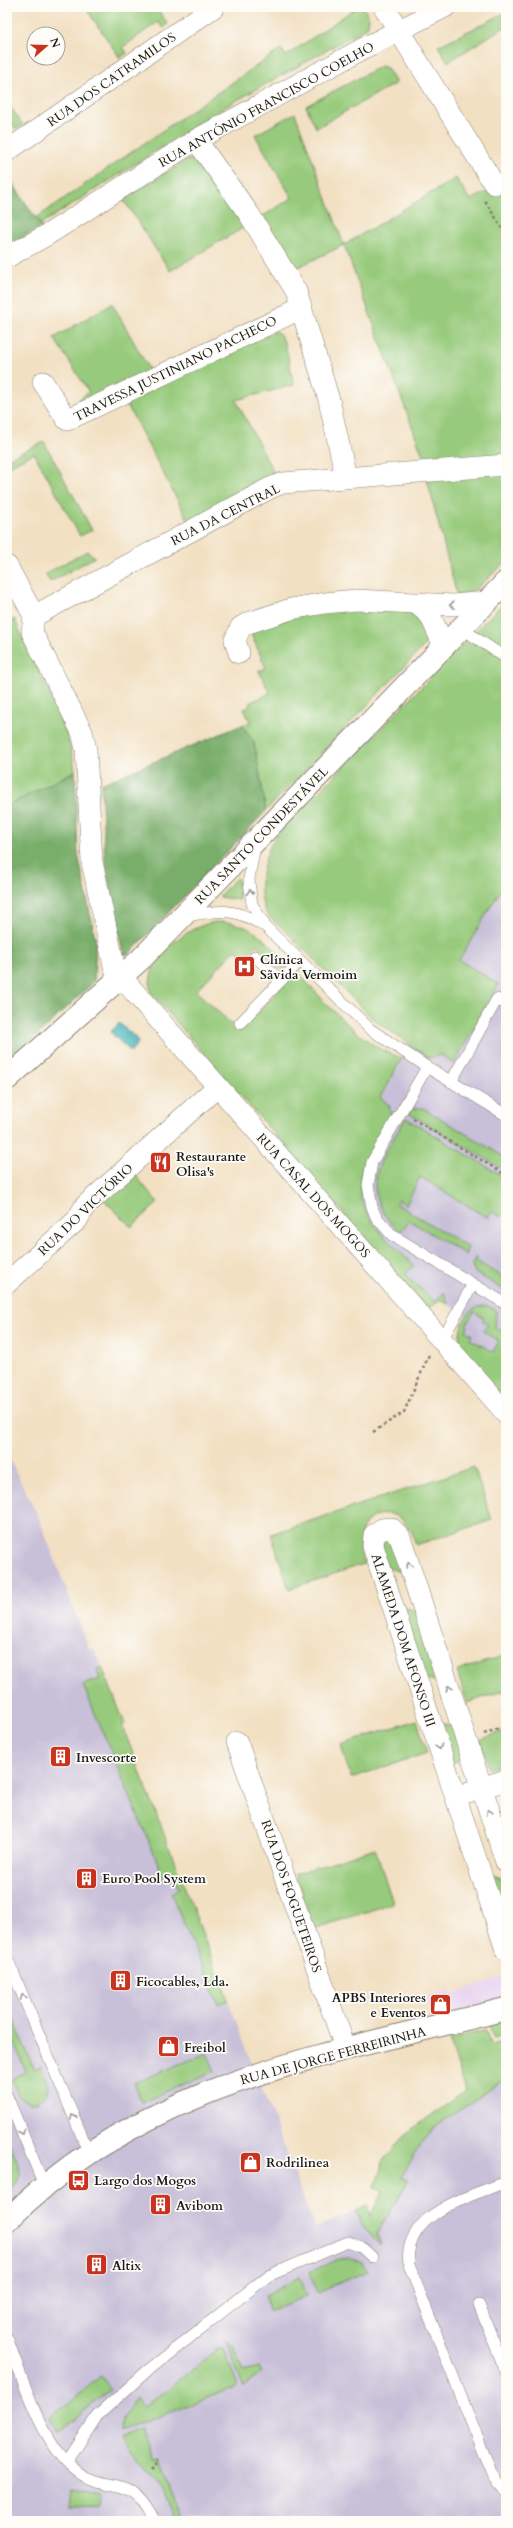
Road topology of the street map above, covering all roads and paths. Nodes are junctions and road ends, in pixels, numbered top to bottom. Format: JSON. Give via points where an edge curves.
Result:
{"nodes":[{"id":1,"x":214,"y":7,"type":"edge"},
{"id":2,"x":384,"y":7,"type":"edge"},
{"id":3,"x":446,"y":7,"type":"edge"},
{"id":4,"x":398,"y":30,"type":"junction"},
{"id":5,"x":196,"y":140,"type":"junction"},
{"id":6,"x":7,"y":150,"type":"edge"},
{"id":7,"x":494,"y":184,"type":"joint"},
{"id":8,"x":506,"y":234,"type":"edge"},
{"id":9,"x":7,"y":257,"type":"edge"},
{"id":10,"x":302,"y":308,"type":"junction"},
{"id":11,"x":43,"y":382,"type":"dead end"},
{"id":12,"x":506,"y":465,"type":"edge"},
{"id":13,"x":346,"y":477,"type":"junction"},
{"id":14,"x":7,"y":566,"type":"edge"},
{"id":15,"x":506,"y":582,"type":"edge"},
{"id":16,"x":486,"y":602,"type":"junction"},
{"id":17,"x":417,"y":604,"type":"junction"},
{"id":18,"x":34,"y":616,"type":"junction"},
{"id":19,"x":462,"y":628,"type":"junction"},
{"id":20,"x":444,"y":646,"type":"junction"},
{"id":21,"x":239,"y":652,"type":"dead end"},
{"id":22,"x":506,"y":658,"type":"edge"},
{"id":23,"x":256,"y":839,"type":"junction"},
{"id":24,"x":182,"y":916,"type":"junction"},
{"id":25,"x":266,"y":927,"type":"junction"},
{"id":26,"x":255,"y":956,"type":"dead end"},
{"id":27,"x":300,"y":961,"type":"junction"},
{"id":28,"x":121,"y":978,"type":"junction"},
{"id":29,"x":281,"y":981,"type":"junction"},
{"id":30,"x":506,"y":1004,"type":"edge"},
{"id":31,"x":240,"y":1023,"type":"dead end"},
{"id":32,"x":427,"y":1068,"type":"junction"},
{"id":33,"x":7,"y":1079,"type":"edge"},
{"id":34,"x":451,"y":1082,"type":"junction"},
{"id":35,"x":218,"y":1087,"type":"junction"},
{"id":36,"x":401,"y":1112,"type":"junction"},
{"id":37,"x":506,"y":1115,"type":"edge"},
{"id":38,"x":506,"y":1175,"type":"edge"},
{"id":39,"x":506,"y":1212,"type":"edge"},
{"id":40,"x":506,"y":1216,"type":"edge"},
{"id":41,"x":7,"y":1283,"type":"edge"},
{"id":42,"x":473,"y":1284,"type":"junction"},
{"id":43,"x":506,"y":1304,"type":"edge"},
{"id":44,"x":442,"y":1340,"type":"junction"},
{"id":45,"x":506,"y":1413,"type":"edge"},
{"id":46,"x":373,"y":1432,"type":"dead end"},
{"id":47,"x":506,"y":1725,"type":"edge"},
{"id":48,"x":480,"y":1736,"type":"dead end"},
{"id":49,"x":237,"y":1742,"type":"dead end"},
{"id":50,"x":506,"y":1780,"type":"edge"},
{"id":51,"x":482,"y":1788,"type":"junction"},
{"id":52,"x":455,"y":1797,"type":"junction"},
{"id":53,"x":506,"y":1862,"type":"edge"},
{"id":54,"x":506,"y":1950,"type":"edge"},
{"id":55,"x":7,"y":1958,"type":"edge"},
{"id":56,"x":506,"y":2009,"type":"edge"},
{"id":57,"x":346,"y":2050,"type":"junction"},
{"id":58,"x":7,"y":2096,"type":"edge"},
{"id":59,"x":89,"y":2152,"type":"junction"},
{"id":60,"x":506,"y":2182,"type":"edge"},
{"id":61,"x":44,"y":2185,"type":"junction"},
{"id":62,"x":7,"y":2220,"type":"edge"},
{"id":63,"x":372,"y":2257,"type":"dead end"},
{"id":64,"x":479,"y":2304,"type":"dead end"},
{"id":65,"x":7,"y":2338,"type":"edge"},
{"id":66,"x":506,"y":2372,"type":"edge"},
{"id":67,"x":156,"y":2461,"type":"dead end"},
{"id":68,"x":67,"y":2462,"type":"junction"},
{"id":69,"x":150,"y":2471,"type":"dead end"},
{"id":70,"x":506,"y":2492,"type":"edge"},
{"id":71,"x":154,"y":2521,"type":"edge"}],
"edges":[{"from":1,"to":6,"type":"street","name":"RUA DOS CATRAMILOS"},
{"from":2,"to":4,"type":"street"},
{"from":3,"to":4,"type":"street","name":"RUA ANTÓNIO FRANCISCO COELHO"},
{"from":4,"to":5,"type":"street","name":"RUA ANTÓNIO FRANCISCO COELHO"},
{"from":4,"to":7,"type":"street"},
{"from":5,"to":9,"type":"street","name":"RUA ANTÓNIO FRANCISCO COELHO","via":[[47,235]]},
{"from":5,"to":10,"type":"street","via":[[259,229],[296,291]]},
{"from":7,"to":8,"type":"path","via":[[481,195]]},
{"from":10,"to":11,"type":"street","name":"TRAVESSA JUSTINIANO PACHECO","via":[[67,420]]},
{"from":10,"to":13,"type":"street","via":[[329,400]]},
{"from":12,"to":13,"type":"street","name":"RUA DA CENTRAL"},
{"from":13,"to":18,"type":"street","name":"RUA DA CENTRAL","via":[[283,483],[270,488]]},
{"from":14,"to":18,"type":"street"},
{"from":15,"to":16,"type":"street","name":"RUA SANTO CONDESTÁVEL"},
{"from":16,"to":17,"type":"street","one_way":true,"via":[[453,606]]},
{"from":16,"to":19,"type":"street","name":"RUA SANTO CONDESTÁVEL"},
{"from":17,"to":20,"type":"street","via":[[430,615]]},
{"from":17,"to":21,"type":"street","via":[[356,600],[325,602],[291,609],[256,620],[241,628],[235,640]]},
{"from":18,"to":28,"type":"street","name":"RUA CASAL DOS MOGOS","via":[[32,632],[82,732],[86,749],[92,862],[112,963]]},
{"from":19,"to":20,"type":"street","name":"RUA SANTO CONDESTÁVEL"},
{"from":19,"to":22,"type":"lane"},
{"from":20,"to":23,"type":"street","name":"RUA SANTO CONDESTÁVEL"},
{"from":23,"to":24,"type":"street","name":"RUA SANTO CONDESTÁVEL"},
{"from":25,"to":23,"type":"lane","one_way":true,"via":[[252,904],[250,890],[249,879]]},
{"from":24,"to":25,"type":"lane","via":[[228,911],[254,919]]},
{"from":24,"to":28,"type":"street","name":"RUA SANTO CONDESTÁVEL"},
{"from":25,"to":27,"type":"lane"},
{"from":26,"to":29,"type":"lane"},
{"from":27,"to":29,"type":"lane"},
{"from":27,"to":32,"type":"lane","via":[[363,1024]]},
{"from":28,"to":33,"type":"street","name":"RUA SANTO CONDESTÁVEL"},
{"from":28,"to":35,"type":"street","name":"RUA CASAL DOS MOGOS"},
{"from":29,"to":31,"type":"lane"},
{"from":30,"to":34,"type":"lane","via":[[497,999]]},
{"from":32,"to":34,"type":"lane"},
{"from":32,"to":36,"type":"lane"},
{"from":34,"to":37,"type":"lane"},
{"from":35,"to":41,"type":"street","name":"RUA DO VICTÓRIO","via":[[85,1206],[77,1220]]},
{"from":35,"to":44,"type":"street","name":"RUA CASAL DOS MOGOS"},
{"from":36,"to":38,"type":"path"},
{"from":36,"to":42,"type":"lane","via":[[372,1162],[368,1185],[376,1217],[392,1235]]},
{"from":39,"to":40,"type":"path"},
{"from":42,"to":43,"type":"lane"},
{"from":42,"to":44,"type":"lane"},
{"from":44,"to":45,"type":"street","name":"RUA CASAL DOS MOGOS"},
{"from":44,"to":46,"type":"path","via":[[432,1349],[404,1412]]},
{"from":47,"to":48,"type":"path"},
{"from":49,"to":57,"type":"street","name":"RUA DOS FOGUETEIROS"},
{"from":50,"to":51,"type":"street"},
{"from":51,"to":52,"type":"street"},
{"from":51,"to":52,"type":"street","name":"ALAMEDA DOM AFONSO III","one_way":true,"via":[[400,1537],[391,1528],[382,1529],[374,1536],[373,1546]]},
{"from":53,"to":51,"type":"street","name":"ALAMEDA DOM AFONSO III","one_way":true},
{"from":52,"to":54,"type":"street","name":"ALAMEDA DOM AFONSO III"},
{"from":59,"to":55,"type":"lane","one_way":true},
{"from":56,"to":57,"type":"street","name":"RUA DE JORGE FERREIRINHA"},
{"from":57,"to":59,"type":"street","name":"RUA DE JORGE FERREIRINHA","via":[[261,2072],[211,2090],[122,2131]]},
{"from":58,"to":61,"type":"lane","one_way":true},
{"from":59,"to":61,"type":"street","name":"RUA DE JORGE FERREIRINHA"},
{"from":60,"to":70,"type":"lane","via":[[459,2201],[430,2217],[417,2230],[407,2253],[409,2265],[491,2472]]},
{"from":61,"to":62,"type":"street","name":"RUA DE JORGE FERREIRINHA"},
{"from":63,"to":68,"type":"lane","via":[[361,2246],[348,2242],[268,2276],[116,2396],[88,2428]]},
{"from":64,"to":66,"type":"lane"},
{"from":65,"to":68,"type":"lane","via":[[33,2406]]},
{"from":67,"to":69,"type":"path","via":[[157,2464]]},
{"from":68,"to":71,"type":"lane","via":[[91,2479],[130,2489],[148,2509]]}]}
